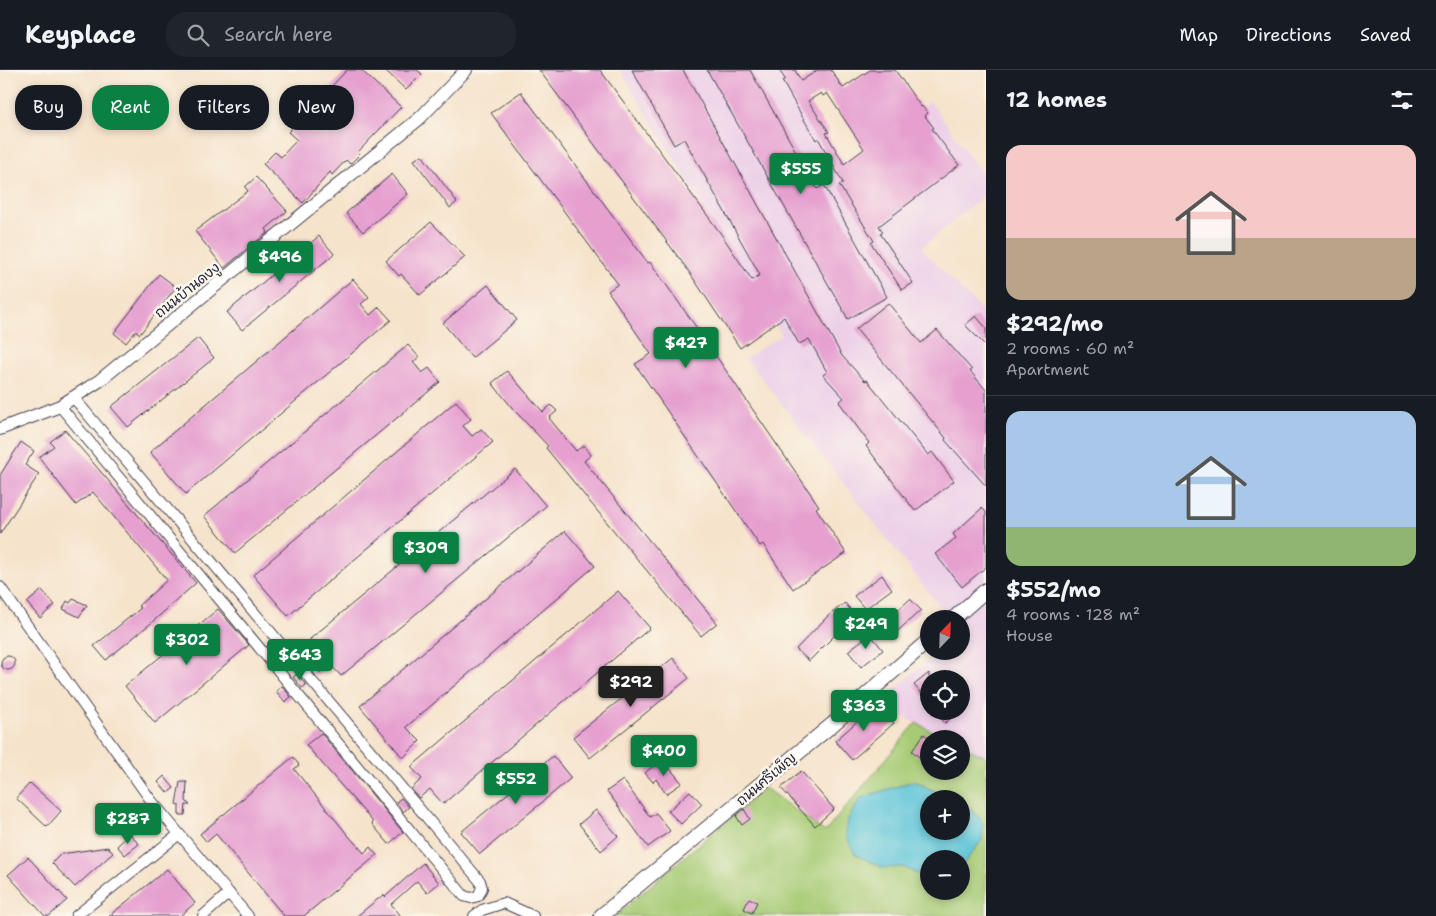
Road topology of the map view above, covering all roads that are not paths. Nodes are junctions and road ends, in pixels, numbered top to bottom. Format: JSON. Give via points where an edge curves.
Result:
{"nodes":[{"id":1,"x":466,"y":70,"type":"edge"},
{"id":2,"x":74,"y":398,"type":"junction"},
{"id":3,"x":60,"y":406,"type":"junction"},
{"id":4,"x":0,"y":429,"type":"edge"},
{"id":5,"x":0,"y":587,"type":"edge"},
{"id":6,"x":986,"y":590,"type":"edge"},
{"id":7,"x":963,"y":610,"type":"edge"},
{"id":8,"x":920,"y":648,"type":"edge"},
{"id":9,"x":178,"y":835,"type":"junction"},
{"id":10,"x":229,"y":893,"type":"junction"},
{"id":11,"x":478,"y":896,"type":"junction"},
{"id":12,"x":504,"y":903,"type":"junction"},
{"id":13,"x":76,"y":916,"type":"edge"},
{"id":14,"x":203,"y":916,"type":"edge"},
{"id":15,"x":248,"y":916,"type":"edge"},
{"id":16,"x":474,"y":916,"type":"edge"},
{"id":17,"x":533,"y":916,"type":"edge"},
{"id":18,"x":601,"y":916,"type":"edge"}],
"edges":[{"from":1,"to":2,"type":"street","name":"ถนนบ้านดงงู","via":[[420,118],[99,381]]},
{"from":2,"to":3,"type":"street","name":"ถนนบ้านดงงู"},
{"from":2,"to":11,"type":"street","via":[[480,881],[482,888]]},
{"from":3,"to":4,"type":"street","name":"ถนนบ้านดงงู"},
{"from":3,"to":11,"type":"street","via":[[464,896]]},
{"from":5,"to":9,"type":"street"},
{"from":6,"to":7,"type":"main road"},
{"from":8,"to":18,"type":"main road","name":"ถนนศรีเพ็ญ"},
{"from":9,"to":10,"type":"street"},
{"from":9,"to":13,"type":"street"},
{"from":10,"to":14,"type":"street"},
{"from":10,"to":15,"type":"street"},
{"from":11,"to":12,"type":"street"},
{"from":12,"to":16,"type":"street"},
{"from":12,"to":17,"type":"street"}]}
